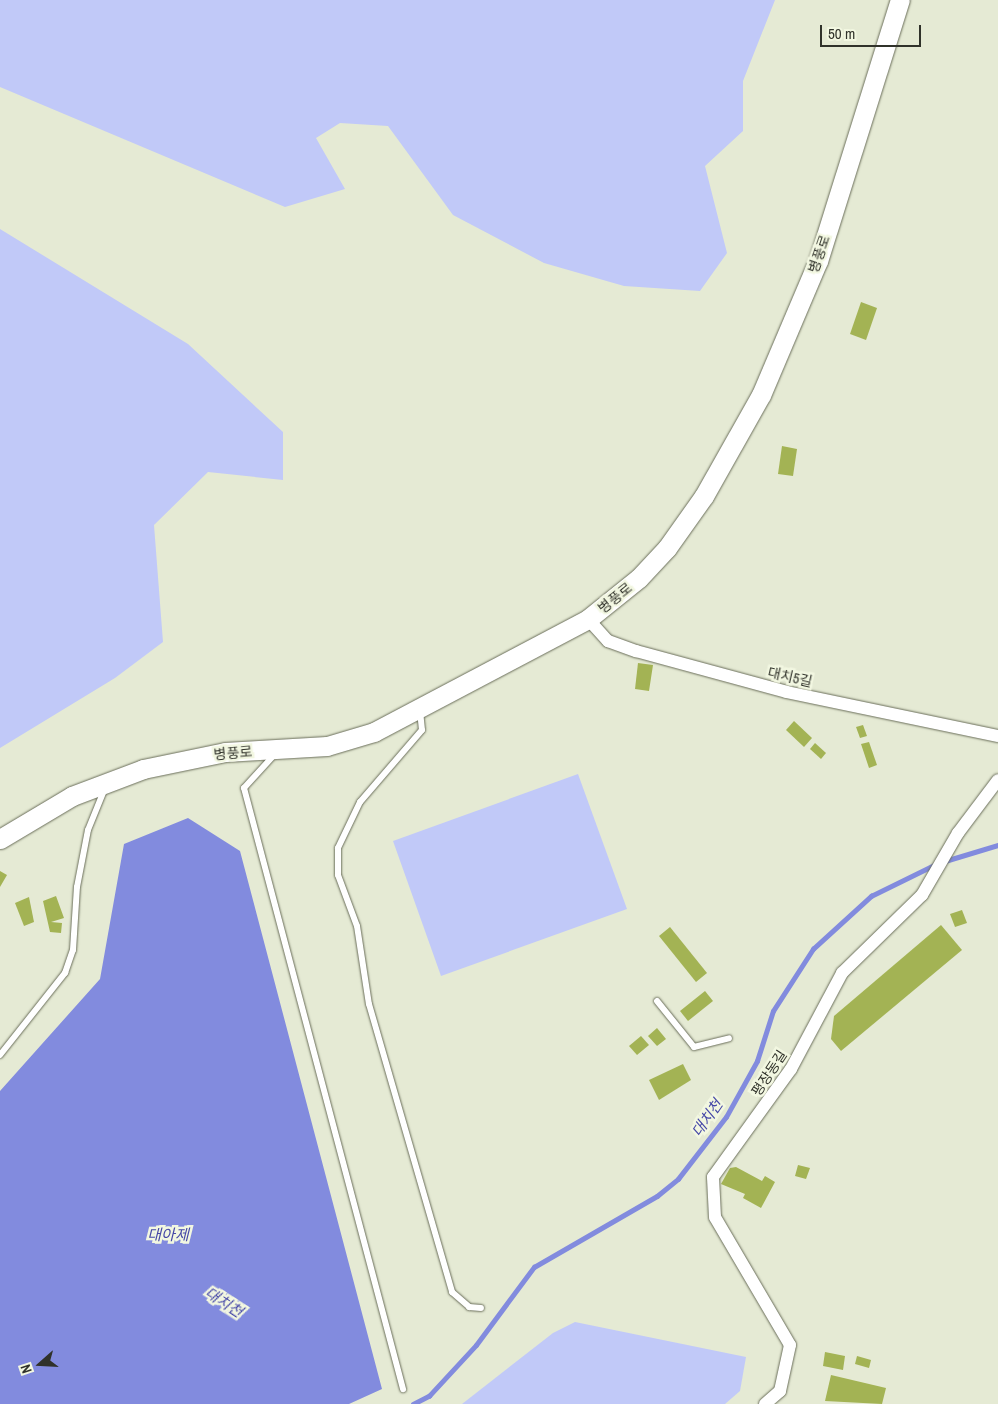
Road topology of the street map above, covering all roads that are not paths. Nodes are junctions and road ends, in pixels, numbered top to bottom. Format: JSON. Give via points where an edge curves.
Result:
{"nodes":[{"id":1,"x":900,"y":0,"type":"edge"},
{"id":2,"x":588,"y":619,"type":"junction"},
{"id":3,"x":420,"y":708,"type":"junction"},
{"id":4,"x":998,"y":736,"type":"edge"},
{"id":5,"x":280,"y":749,"type":"junction"},
{"id":6,"x":109,"y":780,"type":"junction"},
{"id":7,"x":998,"y":780,"type":"edge"},
{"id":8,"x":0,"y":839,"type":"edge"},
{"id":9,"x":657,"y":1001,"type":"dead end"},
{"id":10,"x":729,"y":1038,"type":"dead end"},
{"id":11,"x":0,"y":1055,"type":"edge"},
{"id":12,"x":481,"y":1308,"type":"dead end"},
{"id":13,"x":403,"y":1389,"type":"dead end"},
{"id":14,"x":764,"y":1404,"type":"edge"}],
"edges":[{"from":1,"to":2,"type":"main road","name":"병풍로","via":[[818,261],[761,394],[715,480],[667,548]]},
{"from":2,"to":3,"type":"main road","name":"병풍로"},
{"from":2,"to":4,"type":"street","name":"대치5길","via":[[608,641],[636,652],[787,692]]},
{"from":3,"to":5,"type":"main road","name":"병풍로","via":[[347,741]]},
{"from":3,"to":12,"type":"lane","via":[[422,730],[360,802],[338,848],[338,875],[357,926],[369,1004],[452,1292],[469,1307]]},
{"from":5,"to":6,"type":"main road","name":"병풍로","via":[[179,759]]},
{"from":5,"to":13,"type":"lane","via":[[244,788]]},
{"from":6,"to":8,"type":"main road","name":"병풍로","via":[[26,820]]},
{"from":6,"to":11,"type":"lane","via":[[88,830],[77,887],[73,950],[65,973]]},
{"from":7,"to":14,"type":"street","name":"평장동길","via":[[958,833],[924,892],[842,973],[791,1069],[713,1177],[715,1217],[790,1345],[780,1391]]},
{"from":9,"to":10,"type":"lane","via":[[694,1047]]}]}
